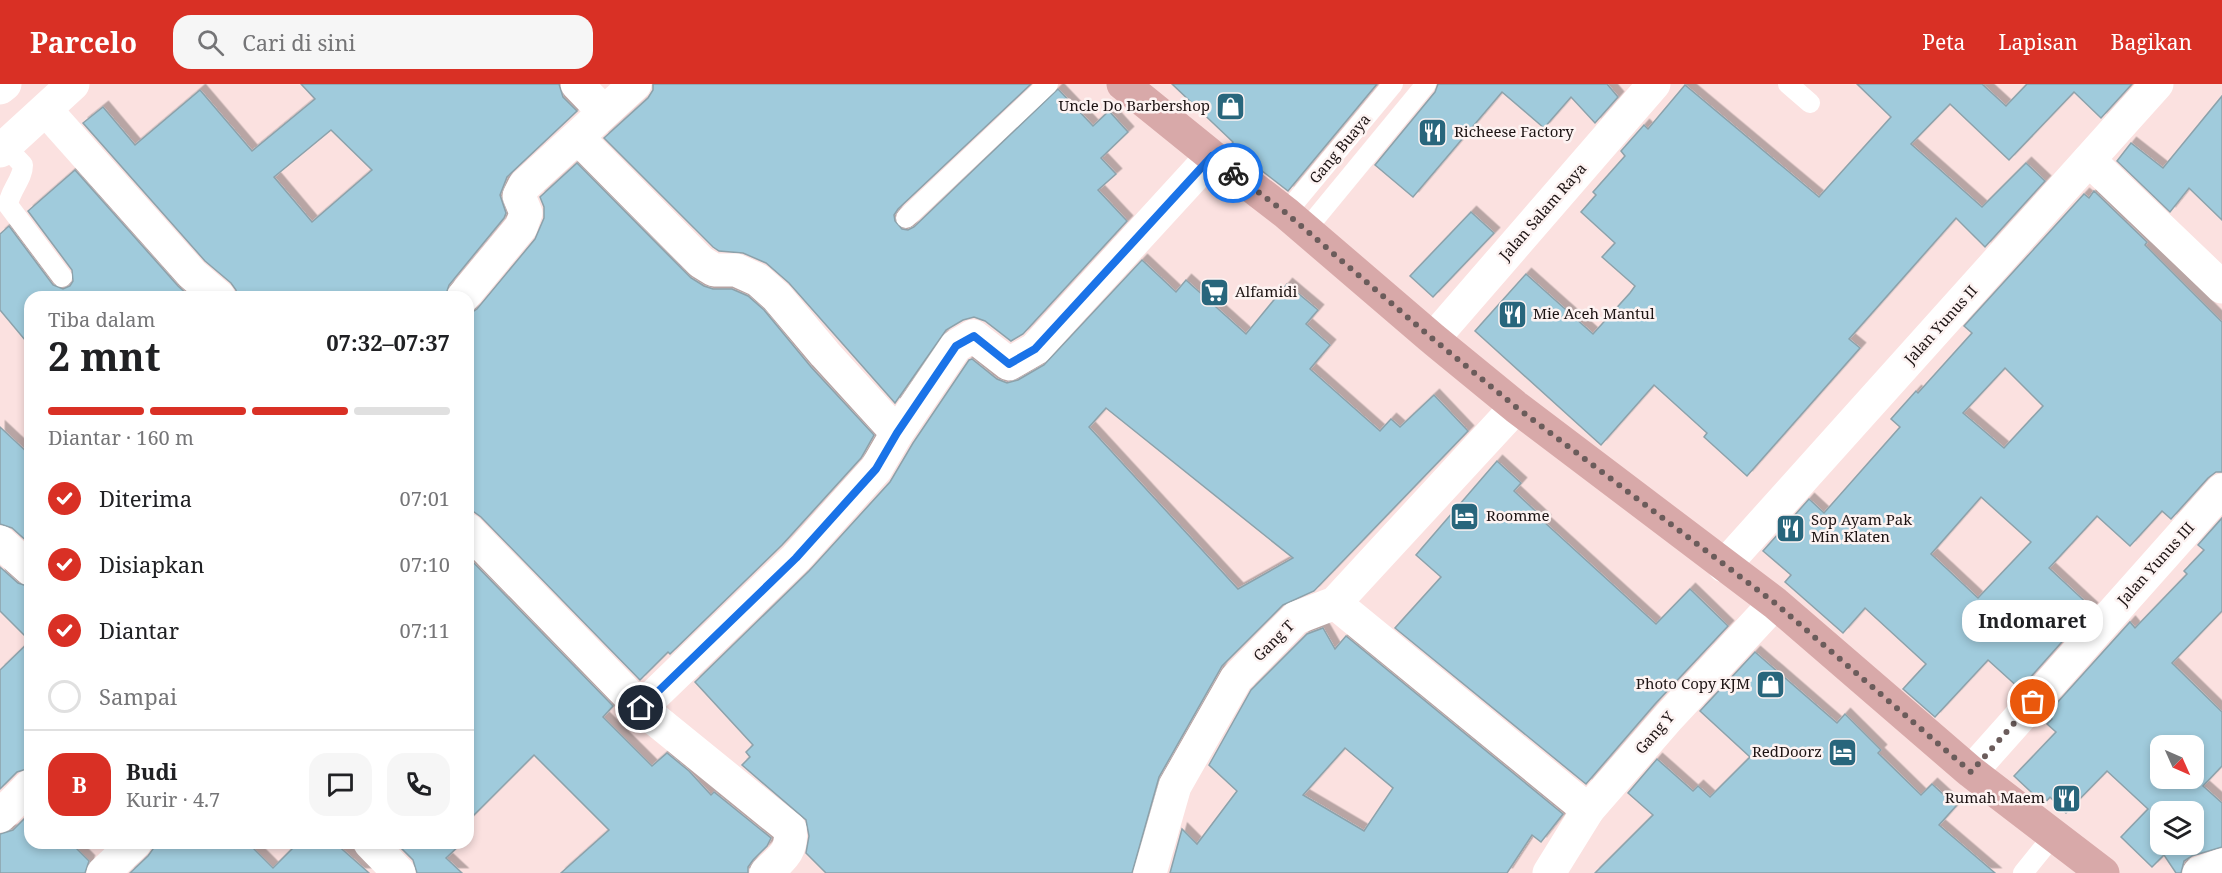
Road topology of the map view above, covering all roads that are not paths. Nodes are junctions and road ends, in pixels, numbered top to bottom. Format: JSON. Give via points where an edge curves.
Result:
{"nodes":[{"id":1,"x":5,"y":84,"type":"edge"},
{"id":2,"x":73,"y":84,"type":"edge"},
{"id":3,"x":577,"y":84,"type":"edge"},
{"id":4,"x":635,"y":84,"type":"edge"},
{"id":5,"x":1048,"y":84,"type":"edge"},
{"id":6,"x":1123,"y":84,"type":"edge"},
{"id":7,"x":1393,"y":84,"type":"edge"},
{"id":8,"x":1426,"y":84,"type":"edge"},
{"id":9,"x":1654,"y":84,"type":"edge"},
{"id":10,"x":1788,"y":84,"type":"edge"},
{"id":11,"x":2157,"y":84,"type":"edge"},
{"id":12,"x":0,"y":88,"type":"edge"},
{"id":13,"x":1810,"y":103,"type":"dead end"},
{"id":14,"x":46,"y":110,"type":"junction"},
{"id":15,"x":604,"y":112,"type":"junction"},
{"id":16,"x":578,"y":138,"type":"junction"},
{"id":17,"x":3,"y":148,"type":"edge"},
{"id":18,"x":1212,"y":156,"type":"junction"},
{"id":19,"x":2089,"y":160,"type":"junction"},
{"id":20,"x":906,"y":218,"type":"dead end"},
{"id":21,"x":1295,"y":222,"type":"junction"},
{"id":22,"x":62,"y":277,"type":"dead end"},
{"id":23,"x":2222,"y":287,"type":"edge"},
{"id":24,"x":212,"y":291,"type":"edge"},
{"id":25,"x":468,"y":291,"type":"edge"},
{"id":26,"x":1433,"y":339,"type":"junction"},
{"id":27,"x":1516,"y":407,"type":"junction"},
{"id":28,"x":897,"y":433,"type":"junction"},
{"id":29,"x":2222,"y":490,"type":"edge"},
{"id":30,"x":474,"y":536,"type":"edge"},
{"id":31,"x":0,"y":542,"type":"edge"},
{"id":32,"x":24,"y":564,"type":"edge"},
{"id":33,"x":1724,"y":566,"type":"junction"},
{"id":34,"x":1335,"y":603,"type":"junction"},
{"id":35,"x":1775,"y":603,"type":"junction"},
{"id":36,"x":641,"y":708,"type":"junction"},
{"id":37,"x":1971,"y":772,"type":"junction"},
{"id":38,"x":24,"y":792,"type":"edge"},
{"id":39,"x":1588,"y":810,"type":"junction"},
{"id":40,"x":0,"y":816,"type":"edge"},
{"id":41,"x":2053,"y":836,"type":"junction"},
{"id":42,"x":376,"y":849,"type":"edge"},
{"id":43,"x":2222,"y":865,"type":"edge"},
{"id":44,"x":399,"y":873,"type":"edge"},
{"id":45,"x":766,"y":873,"type":"edge"},
{"id":46,"x":1150,"y":873,"type":"edge"},
{"id":47,"x":1549,"y":873,"type":"edge"},
{"id":48,"x":2023,"y":873,"type":"edge"},
{"id":49,"x":2103,"y":873,"type":"edge"},
{"id":50,"x":2199,"y":873,"type":"edge"}],
"edges":[{"from":1,"to":12,"type":"street"},
{"from":2,"to":14,"type":"street"},
{"from":3,"to":15,"type":"street"},
{"from":4,"to":15,"type":"street"},
{"from":5,"to":20,"type":"lane"},
{"from":6,"to":18,"type":"main road"},
{"from":7,"to":21,"type":"lane","name":"Gang Buaya"},
{"from":8,"to":21,"type":"lane"},
{"from":9,"to":26,"type":"street","name":"Jalan Salam Raya"},
{"from":10,"to":13,"type":"lane"},
{"from":11,"to":19,"type":"street","name":"Jalan Yunus II"},
{"from":14,"to":17,"type":"street"},
{"from":14,"to":24,"type":"street","via":[[192,274]]},
{"from":15,"to":16,"type":"street"},
{"from":16,"to":25,"type":"street","via":[[519,192],[526,213],[521,227]]},
{"from":16,"to":28,"type":"street","via":[[701,262],[714,270],[736,270],[758,280],[777,297]]},
{"from":17,"to":22,"type":"lane","via":[[23,165],[8,205]]},
{"from":18,"to":21,"type":"main road"},
{"from":18,"to":28,"type":"street","via":[[1035,349],[1009,364],[974,336],[956,346]]},
{"from":19,"to":23,"type":"street"},
{"from":19,"to":33,"type":"street","name":"Jalan Yunus II"},
{"from":21,"to":26,"type":"main road"},
{"from":26,"to":27,"type":"main road"},
{"from":27,"to":33,"type":"main road"},
{"from":27,"to":34,"type":"street","name":"Gang T"},
{"from":28,"to":36,"type":"street","via":[[876,469],[796,558]]},
{"from":29,"to":37,"type":"street","name":"Jalan Yunus III"},
{"from":30,"to":36,"type":"street"},
{"from":31,"to":32,"type":"street"},
{"from":33,"to":35,"type":"main road"},
{"from":34,"to":39,"type":"street"},
{"from":34,"to":46,"type":"street","name":"Gang T","via":[[1296,618],[1236,679],[1175,786]]},
{"from":35,"to":37,"type":"main road"},
{"from":35,"to":39,"type":"street","name":"Gang Y"},
{"from":36,"to":45,"type":"street","via":[[790,829],[788,852]]},
{"from":37,"to":41,"type":"main road"},
{"from":38,"to":40,"type":"street"},
{"from":39,"to":47,"type":"street","name":"Gang Y"},
{"from":41,"to":48,"type":"lane"},
{"from":41,"to":49,"type":"main road"},
{"from":42,"to":44,"type":"street"},
{"from":43,"to":50,"type":"street"}]}
